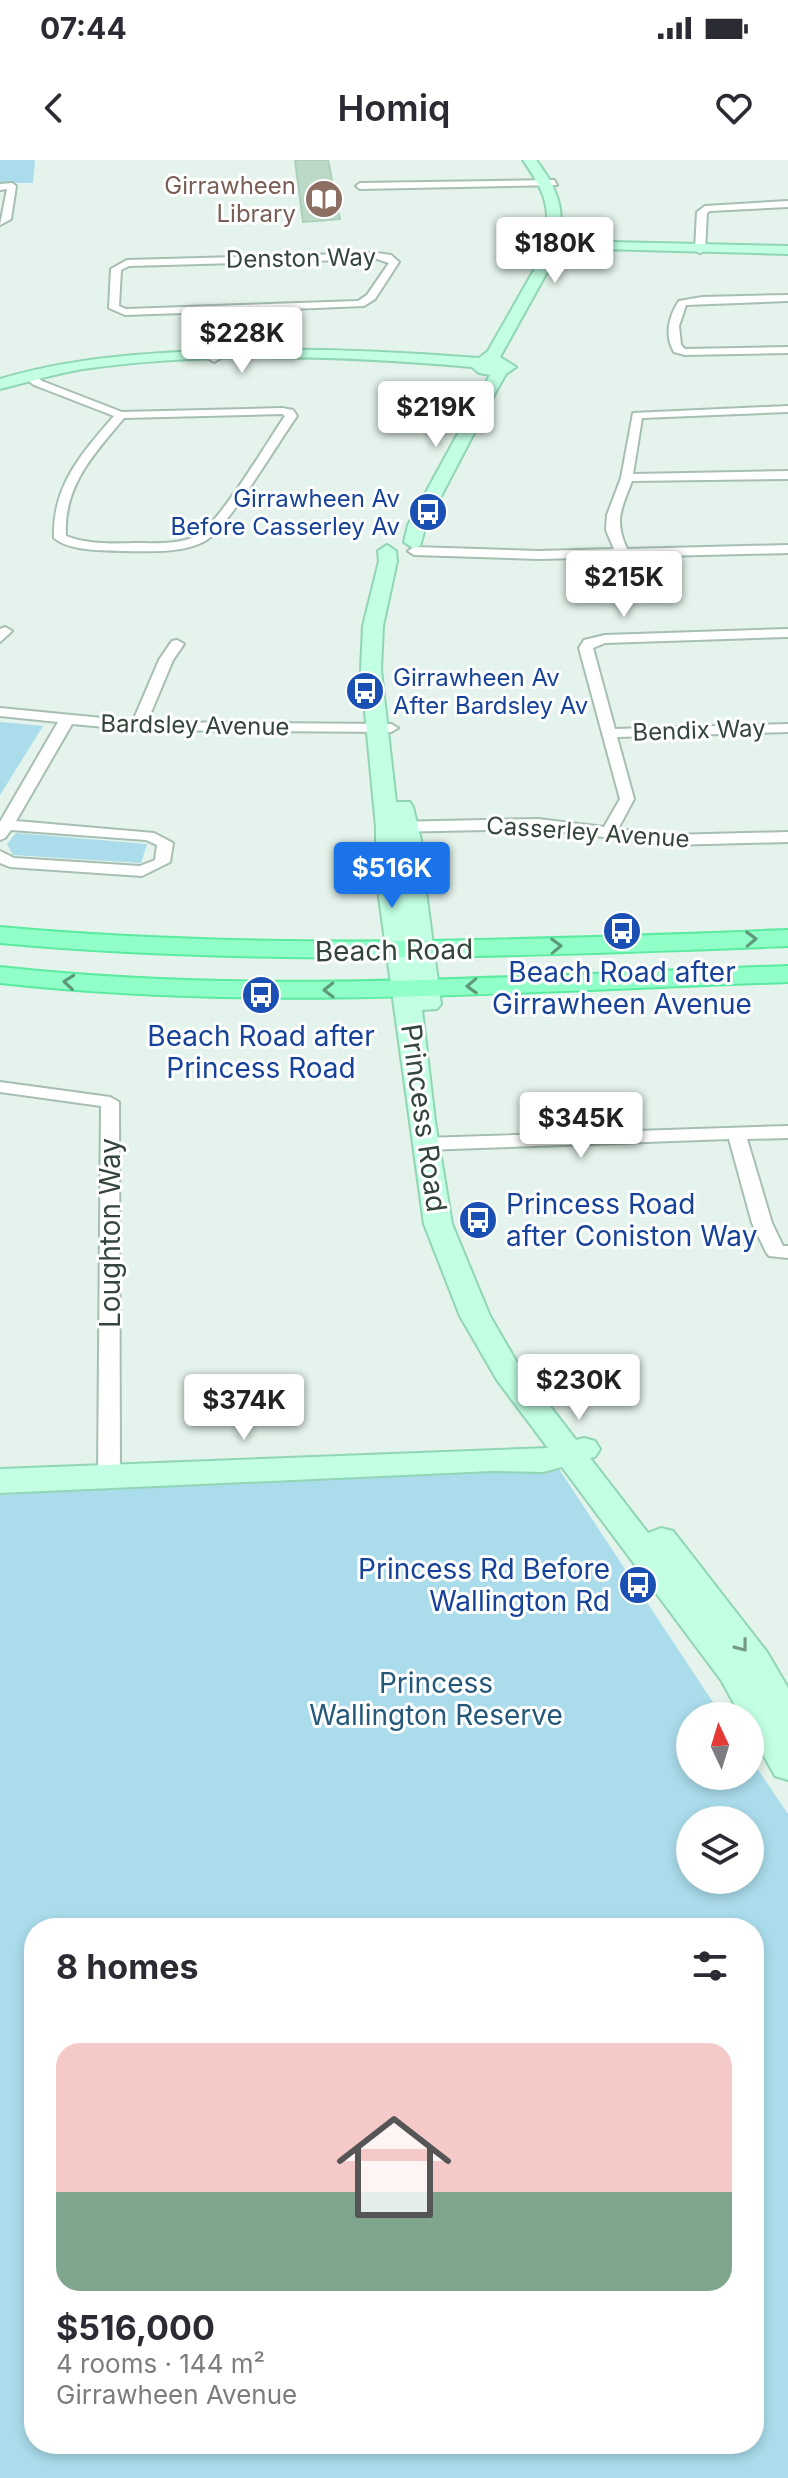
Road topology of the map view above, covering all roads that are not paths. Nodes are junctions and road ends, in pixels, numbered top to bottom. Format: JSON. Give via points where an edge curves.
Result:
{"nodes":[{"id":1,"x":529,"y":160,"type":"edge"},
{"id":2,"x":538,"y":160,"type":"edge"},
{"id":3,"x":549,"y":182,"type":"junction"},
{"id":4,"x":360,"y":186,"type":"dead end"},
{"id":5,"x":0,"y":187,"type":"edge"},
{"id":6,"x":788,"y":204,"type":"edge"},
{"id":7,"x":0,"y":222,"type":"edge"},
{"id":8,"x":560,"y":243,"type":"junction"},
{"id":9,"x":700,"y":248,"type":"junction"},
{"id":10,"x":788,"y":249,"type":"edge"},
{"id":11,"x":788,"y":298,"type":"edge"},
{"id":12,"x":216,"y":307,"type":"junction"},
{"id":13,"x":788,"y":350,"type":"edge"},
{"id":14,"x":214,"y":357,"type":"junction"},
{"id":15,"x":489,"y":366,"type":"junction"},
{"id":16,"x":31,"y":378,"type":"junction"},
{"id":17,"x":0,"y":386,"type":"edge"},
{"id":18,"x":788,"y":409,"type":"edge"},
{"id":19,"x":121,"y":415,"type":"junction"},
{"id":20,"x":788,"y":475,"type":"edge"},
{"id":21,"x":627,"y":478,"type":"junction"},
{"id":22,"x":389,"y":546,"type":"junction"},
{"id":23,"x":414,"y":547,"type":"junction"},
{"id":24,"x":788,"y":549,"type":"edge"},
{"id":25,"x":622,"y":553,"type":"junction"},
{"id":26,"x":788,"y":633,"type":"edge"},
{"id":27,"x":177,"y":644,"type":"dead end"},
{"id":28,"x":0,"y":712,"type":"edge"},
{"id":29,"x":66,"y":721,"type":"junction"},
{"id":30,"x":138,"y":726,"type":"junction"},
{"id":31,"x":384,"y":728,"type":"junction"},
{"id":32,"x":788,"y":728,"type":"edge"},
{"id":33,"x":611,"y":733,"type":"junction"},
{"id":34,"x":397,"y":826,"type":"junction"},
{"id":35,"x":3,"y":830,"type":"edge"},
{"id":36,"x":609,"y":832,"type":"junction"},
{"id":37,"x":788,"y":837,"type":"edge"},
{"id":38,"x":0,"y":856,"type":"edge"},
{"id":39,"x":0,"y":935,"type":"edge"},
{"id":40,"x":788,"y":938,"type":"edge"},
{"id":41,"x":412,"y":951,"type":"junction"},
{"id":42,"x":788,"y":974,"type":"edge"},
{"id":43,"x":0,"y":975,"type":"edge"},
{"id":44,"x":416,"y":988,"type":"junction"},
{"id":45,"x":0,"y":1087,"type":"edge"},
{"id":46,"x":788,"y":1132,"type":"edge"},
{"id":47,"x":737,"y":1134,"type":"junction"},
{"id":48,"x":434,"y":1144,"type":"junction"},
{"id":49,"x":788,"y":1252,"type":"edge"},
{"id":50,"x":570,"y":1440,"type":"junction"},
{"id":51,"x":109,"y":1475,"type":"junction"},
{"id":52,"x":0,"y":1481,"type":"edge"},
{"id":53,"x":788,"y":1720,"type":"edge"},
{"id":54,"x":788,"y":1765,"type":"edge"}],
"edges":[{"from":1,"to":3,"type":"main road"},
{"from":2,"to":3,"type":"main road"},
{"from":3,"to":4,"type":"street"},
{"from":3,"to":8,"type":"main road","via":[[552,232]]},
{"from":5,"to":7,"type":"street","via":[[12,186],[6,219]]},
{"from":6,"to":9,"type":"street","via":[[708,208],[702,212]]},
{"from":8,"to":9,"type":"main road"},
{"from":8,"to":15,"type":"main road","via":[[504,355]]},
{"from":9,"to":10,"type":"main road"},
{"from":11,"to":13,"type":"street","via":[[683,303],[673,343],[685,352]]},
{"from":12,"to":12,"type":"street","name":"Denston Way","via":[[360,304],[371,297],[394,259],[169,260],[127,263],[116,269],[117,310]]},
{"from":12,"to":14,"type":"street"},
{"from":14,"to":15,"type":"main road","via":[[339,357]]},
{"from":14,"to":16,"type":"main road"},
{"from":15,"to":22,"type":"main road"},
{"from":15,"to":23,"type":"main road","via":[[417,525]]},
{"from":16,"to":17,"type":"main road"},
{"from":16,"to":19,"type":"street"},
{"from":18,"to":21,"type":"street","via":[[637,415]]},
{"from":19,"to":19,"type":"street","via":[[66,484],[58,529],[65,541],[162,544],[208,534],[291,416],[282,411]]},
{"from":20,"to":21,"type":"street"},
{"from":21,"to":25,"type":"street","via":[[613,515],[612,530]]},
{"from":22,"to":23,"type":"main road"},
{"from":22,"to":31,"type":"main road","via":[[370,650]]},
{"from":23,"to":25,"type":"street","via":[[516,555]]},
{"from":23,"to":31,"type":"main road","via":[[397,571],[384,645]]},
{"from":24,"to":25,"type":"street"},
{"from":26,"to":33,"type":"street","name":"Bendix Way","via":[[594,640],[586,648]]},
{"from":27,"to":30,"type":"street"},
{"from":28,"to":29,"type":"street","name":"Bardsley Avenue"},
{"from":29,"to":30,"type":"street","name":"Bardsley Avenue"},
{"from":29,"to":35,"type":"street"},
{"from":30,"to":31,"type":"street","name":"Bardsley Avenue"},
{"from":31,"to":34,"type":"main road","name":"Princess Road"},
{"from":32,"to":33,"type":"street","name":"Bendix Way"},
{"from":33,"to":36,"type":"street","name":"Bendix Way","via":[[627,799]]},
{"from":34,"to":36,"type":"street","name":"Casserley Avenue","via":[[538,824]]},
{"from":34,"to":41,"type":"main road","name":"Princess Road","via":[[388,875]]},
{"from":35,"to":38,"type":"street","via":[[149,836],[165,843],[162,862],[142,871],[10,862]]},
{"from":36,"to":37,"type":"street","name":"Casserley Avenue","via":[[670,840]]},
{"from":39,"to":41,"type":"main road","name":"Beach Road","via":[[190,950]]},
{"from":41,"to":40,"type":"main road","name":"Beach Road","one_way":true},
{"from":41,"to":44,"type":"main road","name":"Princess Road"},
{"from":42,"to":44,"type":"main road","name":"Beach Road","one_way":true},
{"from":44,"to":43,"type":"main road","name":"Beach Road","one_way":true,"via":[[294,991],[81,984]]},
{"from":44,"to":48,"type":"main road","name":"Princess Road"},
{"from":45,"to":51,"type":"street","name":"Loughton Way","via":[[110,1102]]},
{"from":46,"to":47,"type":"street"},
{"from":47,"to":48,"type":"street"},
{"from":47,"to":49,"type":"street","via":[[762,1223],[776,1252]]},
{"from":48,"to":50,"type":"main road","name":"Princess Road","via":[[438,1224],[475,1316],[508,1373]]},
{"from":50,"to":51,"type":"main road","via":[[543,1461]]},
{"from":50,"to":53,"type":"main road","name":"Princess Road","one_way":true,"via":[[755,1662]]},
{"from":50,"to":54,"type":"main road","name":"Princess Road","via":[[733,1670]]},
{"from":51,"to":52,"type":"main road"}]}
